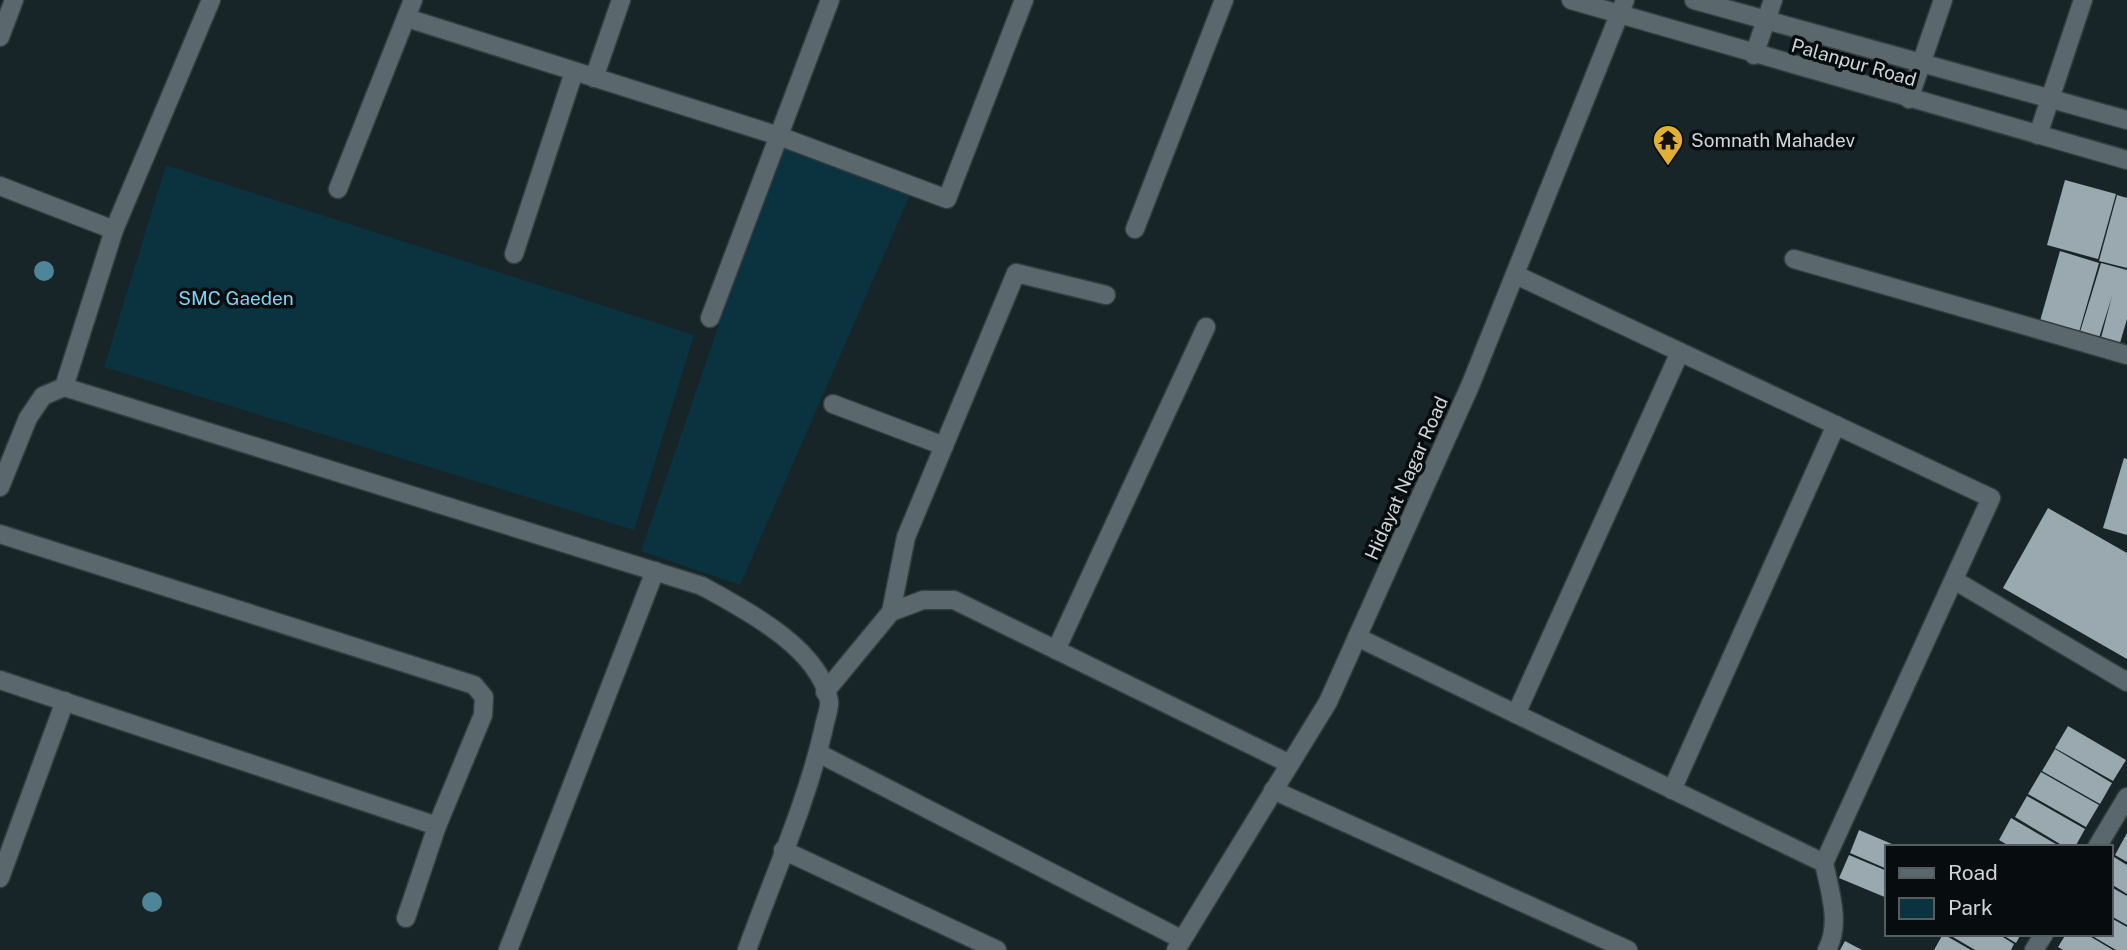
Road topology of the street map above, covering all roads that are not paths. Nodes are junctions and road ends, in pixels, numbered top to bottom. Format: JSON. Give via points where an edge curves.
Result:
{"nodes":[{"id":1,"x":15,"y":0,"type":"edge"},
{"id":2,"x":211,"y":0,"type":"edge"},
{"id":3,"x":413,"y":0,"type":"edge"},
{"id":4,"x":621,"y":0,"type":"edge"},
{"id":5,"x":830,"y":0,"type":"edge"},
{"id":6,"x":1024,"y":0,"type":"edge"},
{"id":7,"x":1224,"y":0,"type":"edge"},
{"id":8,"x":1571,"y":0,"type":"edge"},
{"id":9,"x":1694,"y":0,"type":"edge"},
{"id":10,"x":1773,"y":0,"type":"edge"},
{"id":11,"x":1943,"y":0,"type":"edge"},
{"id":12,"x":2082,"y":0,"type":"edge"},
{"id":13,"x":1622,"y":8,"type":"edge"},
{"id":14,"x":407,"y":18,"type":"junction"},
{"id":15,"x":1767,"y":20,"type":"junction"},
{"id":16,"x":0,"y":37,"type":"edge"},
{"id":17,"x":1754,"y":55,"type":"junction"},
{"id":18,"x":1921,"y":64,"type":"junction"},
{"id":19,"x":574,"y":72,"type":"junction"},
{"id":20,"x":593,"y":78,"type":"junction"},
{"id":21,"x":2050,"y":98,"type":"junction"},
{"id":22,"x":1909,"y":99,"type":"junction"},
{"id":23,"x":2127,"y":120,"type":"edge"},
{"id":24,"x":779,"y":135,"type":"junction"},
{"id":25,"x":2038,"y":135,"type":"junction"},
{"id":26,"x":2127,"y":160,"type":"edge"},
{"id":27,"x":0,"y":187,"type":"edge"},
{"id":28,"x":338,"y":189,"type":"dead end"},
{"id":29,"x":1135,"y":229,"type":"dead end"},
{"id":30,"x":114,"y":230,"type":"junction"},
{"id":31,"x":514,"y":254,"type":"dead end"},
{"id":32,"x":1794,"y":259,"type":"dead end"},
{"id":33,"x":1516,"y":275,"type":"junction"},
{"id":34,"x":1106,"y":295,"type":"dead end"},
{"id":35,"x":710,"y":317,"type":"dead end"},
{"id":36,"x":1206,"y":327,"type":"dead end"},
{"id":37,"x":1681,"y":352,"type":"junction"},
{"id":38,"x":2127,"y":355,"type":"edge"},
{"id":39,"x":64,"y":387,"type":"junction"},
{"id":40,"x":833,"y":404,"type":"dead end"},
{"id":41,"x":1836,"y":425,"type":"junction"},
{"id":42,"x":944,"y":446,"type":"junction"},
{"id":43,"x":0,"y":488,"type":"edge"},
{"id":44,"x":0,"y":534,"type":"edge"},
{"id":45,"x":655,"y":571,"type":"junction"},
{"id":46,"x":1954,"y":580,"type":"junction"},
{"id":47,"x":891,"y":612,"type":"junction"},
{"id":48,"x":1357,"y":637,"type":"junction"},
{"id":49,"x":1056,"y":650,"type":"junction"},
{"id":50,"x":0,"y":680,"type":"edge"},
{"id":51,"x":2127,"y":682,"type":"edge"},
{"id":52,"x":825,"y":692,"type":"junction"},
{"id":53,"x":65,"y":701,"type":"junction"},
{"id":54,"x":1516,"y":714,"type":"junction"},
{"id":55,"x":818,"y":753,"type":"junction"},
{"id":56,"x":1290,"y":764,"type":"junction"},
{"id":57,"x":1273,"y":790,"type":"junction"},
{"id":58,"x":1672,"y":790,"type":"junction"},
{"id":59,"x":2127,"y":797,"type":"edge"},
{"id":60,"x":437,"y":826,"type":"junction"},
{"id":61,"x":2098,"y":845,"type":"edge"},
{"id":62,"x":783,"y":850,"type":"junction"},
{"id":63,"x":1824,"y":863,"type":"junction"},
{"id":64,"x":0,"y":878,"type":"edge"},
{"id":65,"x":406,"y":918,"type":"dead end"},
{"id":66,"x":1178,"y":945,"type":"edge"},
{"id":67,"x":508,"y":950,"type":"edge"},
{"id":68,"x":747,"y":950,"type":"edge"},
{"id":69,"x":997,"y":950,"type":"edge"},
{"id":70,"x":1628,"y":950,"type":"edge"},
{"id":71,"x":1827,"y":950,"type":"edge"}],
"edges":[{"from":1,"to":16,"type":"street"},
{"from":2,"to":30,"type":"street"},
{"from":3,"to":14,"type":"street"},
{"from":4,"to":20,"type":"street"},
{"from":5,"to":24,"type":"street"},
{"from":6,"to":24,"type":"street","via":[[947,199]]},
{"from":7,"to":29,"type":"street"},
{"from":8,"to":13,"type":"street","name":"Palanpur Road"},
{"from":9,"to":15,"type":"street","name":"Palanpur Road"},
{"from":10,"to":15,"type":"street"},
{"from":11,"to":18,"type":"street"},
{"from":12,"to":21,"type":"street"},
{"from":13,"to":17,"type":"street","name":"Palanpur Road"},
{"from":13,"to":33,"type":"street","name":"Hidayat Nagar Road"},
{"from":14,"to":19,"type":"street"},
{"from":14,"to":28,"type":"street"},
{"from":15,"to":17,"type":"street"},
{"from":15,"to":18,"type":"street","name":"Palanpur Road"},
{"from":17,"to":22,"type":"street","name":"Palanpur Road"},
{"from":18,"to":21,"type":"street","name":"Palanpur Road"},
{"from":18,"to":22,"type":"street"},
{"from":19,"to":20,"type":"street"},
{"from":19,"to":31,"type":"street"},
{"from":20,"to":24,"type":"street"},
{"from":21,"to":23,"type":"street","name":"Palanpur Road"},
{"from":21,"to":25,"type":"street"},
{"from":22,"to":25,"type":"street","name":"Palanpur Road"},
{"from":24,"to":35,"type":"street"},
{"from":25,"to":26,"type":"street","name":"Palanpur Road"},
{"from":27,"to":30,"type":"street"},
{"from":30,"to":39,"type":"street"},
{"from":32,"to":38,"type":"street"},
{"from":33,"to":37,"type":"street"},
{"from":33,"to":48,"type":"street","name":"Hidayat Nagar Road"},
{"from":34,"to":42,"type":"street","via":[[1016,272]]},
{"from":36,"to":49,"type":"street"},
{"from":37,"to":41,"type":"street"},
{"from":37,"to":54,"type":"street"},
{"from":39,"to":43,"type":"street","via":[[43,396],[28,418]]},
{"from":39,"to":45,"type":"street"},
{"from":40,"to":42,"type":"street"},
{"from":41,"to":46,"type":"street","via":[[1991,498]]},
{"from":41,"to":58,"type":"street"},
{"from":42,"to":47,"type":"street","via":[[906,537]]},
{"from":44,"to":60,"type":"street","via":[[474,685],[484,697],[483,715]]},
{"from":45,"to":52,"type":"street","via":[[702,586],[748,611],[793,645],[817,672]]},
{"from":45,"to":67,"type":"street"},
{"from":46,"to":51,"type":"street"},
{"from":46,"to":63,"type":"street"},
{"from":47,"to":49,"type":"street","via":[[923,600],[954,600]]},
{"from":47,"to":52,"type":"street"},
{"from":48,"to":54,"type":"street"},
{"from":48,"to":56,"type":"street","name":"Hidayat Nagar Road","via":[[1328,702]]},
{"from":49,"to":56,"type":"street"},
{"from":50,"to":53,"type":"street"},
{"from":52,"to":55,"type":"street","via":[[830,702]]},
{"from":53,"to":60,"type":"street"},
{"from":53,"to":64,"type":"street"},
{"from":54,"to":58,"type":"street"},
{"from":55,"to":62,"type":"street"},
{"from":55,"to":66,"type":"street"},
{"from":56,"to":57,"type":"street","name":"Hidayat Nagar Road"},
{"from":57,"to":66,"type":"street","name":"Hidayat Nagar Road"},
{"from":57,"to":70,"type":"street"},
{"from":58,"to":63,"type":"street"},
{"from":59,"to":61,"type":"street"},
{"from":60,"to":65,"type":"street"},
{"from":62,"to":68,"type":"street"},
{"from":62,"to":69,"type":"street"},
{"from":63,"to":71,"type":"street","via":[[1834,912],[1833,938]]}]}
